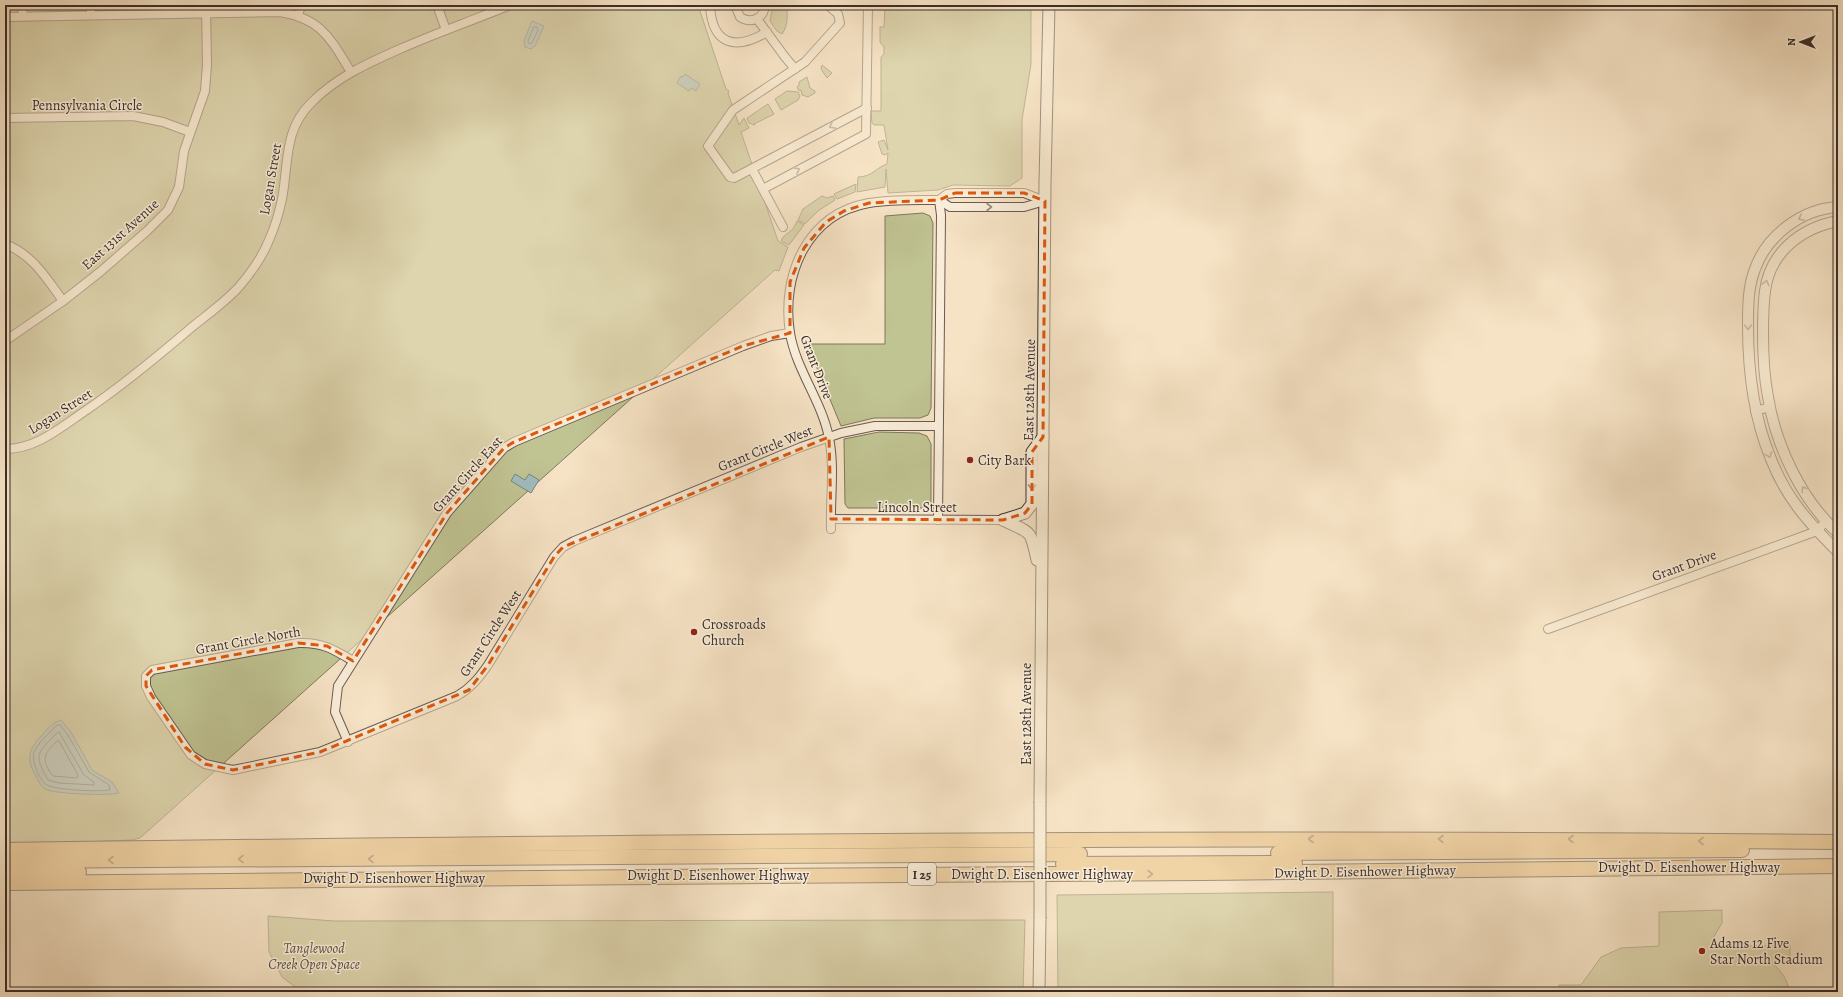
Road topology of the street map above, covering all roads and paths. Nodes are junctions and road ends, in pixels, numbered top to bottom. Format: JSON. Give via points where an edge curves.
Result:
{"nodes":[{"id":1,"x":22,"y":5,"type":"edge"},
{"id":2,"x":91,"y":5,"type":"edge"},
{"id":3,"x":206,"y":5,"type":"edge"},
{"id":4,"x":301,"y":5,"type":"edge"},
{"id":5,"x":437,"y":5,"type":"edge"},
{"id":6,"x":510,"y":5,"type":"edge"},
{"id":7,"x":710,"y":5,"type":"edge"},
{"id":8,"x":735,"y":5,"type":"edge"},
{"id":9,"x":765,"y":5,"type":"edge"},
{"id":10,"x":828,"y":5,"type":"edge"},
{"id":11,"x":868,"y":5,"type":"edge"},
{"id":12,"x":1049,"y":5,"type":"edge"},
{"id":13,"x":206,"y":14,"type":"junction"},
{"id":14,"x":23,"y":16,"type":"junction"},
{"id":15,"x":91,"y":16,"type":"junction"},
{"id":16,"x":298,"y":16,"type":"junction"},
{"id":17,"x":5,"y":17,"type":"edge"},
{"id":18,"x":757,"y":19,"type":"junction"},
{"id":19,"x":446,"y":30,"type":"junction"},
{"id":20,"x":767,"y":32,"type":"junction"},
{"id":21,"x":795,"y":69,"type":"junction"},
{"id":22,"x":351,"y":72,"type":"junction"},
{"id":23,"x":867,"y":108,"type":"junction"},
{"id":24,"x":5,"y":118,"type":"edge"},
{"id":25,"x":190,"y":132,"type":"junction"},
{"id":26,"x":752,"y":169,"type":"junction"},
{"id":27,"x":763,"y":189,"type":"junction"},
{"id":28,"x":939,"y":200,"type":"junction"},
{"id":29,"x":1045,"y":202,"type":"junction"},
{"id":30,"x":1835,"y":207,"type":"edge"},
{"id":31,"x":1837,"y":222,"type":"edge"},
{"id":32,"x":783,"y":227,"type":"dead end"},
{"id":33,"x":1775,"y":238,"type":"junction"},
{"id":34,"x":5,"y":244,"type":"edge"},
{"id":35,"x":1784,"y":249,"type":"junction"},
{"id":36,"x":63,"y":301,"type":"junction"},
{"id":37,"x":790,"y":333,"type":"junction"},
{"id":38,"x":5,"y":342,"type":"edge"},
{"id":39,"x":1770,"y":407,"type":"junction"},
{"id":40,"x":1755,"y":411,"type":"junction"},
{"id":41,"x":938,"y":426,"type":"junction"},
{"id":42,"x":829,"y":437,"type":"junction"},
{"id":43,"x":1043,"y":437,"type":"junction"},
{"id":44,"x":5,"y":449,"type":"edge"},
{"id":45,"x":831,"y":519,"type":"junction"},
{"id":46,"x":938,"y":520,"type":"junction"},
{"id":47,"x":1003,"y":520,"type":"junction"},
{"id":48,"x":1826,"y":521,"type":"junction"},
{"id":49,"x":831,"y":529,"type":"dead end"},
{"id":50,"x":1817,"y":531,"type":"junction"},
{"id":51,"x":1838,"y":533,"type":"edge"},
{"id":52,"x":1838,"y":552,"type":"edge"},
{"id":53,"x":1042,"y":587,"type":"junction"},
{"id":54,"x":1548,"y":629,"type":"dead end"},
{"id":55,"x":353,"y":661,"type":"junction"},
{"id":56,"x":146,"y":676,"type":"joint"},
{"id":57,"x":348,"y":742,"type":"junction"},
{"id":58,"x":1838,"y":842,"type":"edge"},
{"id":59,"x":5,"y":850,"type":"edge"},
{"id":60,"x":1838,"y":850,"type":"edge"},
{"id":61,"x":1838,"y":859,"type":"edge"},
{"id":62,"x":5,"y":861,"type":"edge"},
{"id":63,"x":1838,"y":866,"type":"edge"},
{"id":64,"x":5,"y":872,"type":"edge"},
{"id":65,"x":5,"y":882,"type":"edge"},
{"id":66,"x":1039,"y":992,"type":"edge"}],
"edges":[{"from":1,"to":14,"type":"street"},
{"from":2,"to":15,"type":"street"},
{"from":3,"to":13,"type":"street","name":"East 131st Avenue"},
{"from":4,"to":16,"type":"street"},
{"from":5,"to":19,"type":"street"},
{"from":6,"to":19,"type":"street","name":"Logan Street"},
{"from":7,"to":20,"type":"street","via":[[712,24],[718,34],[726,40],[736,43],[747,42]]},
{"from":8,"to":18,"type":"street","via":[[737,13],[744,19]]},
{"from":9,"to":18,"type":"street","via":[[763,13]]},
{"from":10,"to":21,"type":"street","via":[[838,14],[840,23],[805,62]]},
{"from":11,"to":23,"type":"street"},
{"from":12,"to":29,"type":"main road","name":"East 128th Avenue"},
{"from":13,"to":15,"type":"street"},
{"from":13,"to":16,"type":"street","via":[[280,12]]},
{"from":13,"to":25,"type":"street","name":"East 131st Avenue","via":[[205,91]]},
{"from":14,"to":15,"type":"street"},
{"from":14,"to":17,"type":"street"},
{"from":16,"to":22,"type":"street","via":[[315,24],[326,34]]},
{"from":18,"to":20,"type":"street"},
{"from":19,"to":22,"type":"street","name":"Logan Street"},
{"from":20,"to":21,"type":"street"},
{"from":21,"to":26,"type":"street","via":[[734,110],[708,146],[730,177]]},
{"from":22,"to":44,"type":"street","name":"Logan Street","via":[[312,101],[300,116],[289,143],[282,198],[273,231],[258,262],[236,290],[142,370],[104,398],[38,441],[24,447]]},
{"from":23,"to":26,"type":"street","one_way":true},
{"from":27,"to":23,"type":"street","one_way":true,"via":[[866,134]]},
{"from":24,"to":25,"type":"street","name":"Pennsylvania Circle","via":[[138,117],[163,122]]},
{"from":25,"to":36,"type":"street","name":"East 131st Avenue","via":[[184,150],[179,188],[168,210],[147,231]]},
{"from":26,"to":27,"type":"street"},
{"from":27,"to":32,"type":"street"},
{"from":28,"to":29,"type":"street","name":"Grant Drive","one_way":true,"via":[[950,207],[1024,207]]},
{"from":28,"to":29,"type":"street","name":"Grant Drive","via":[[955,193],[1016,193]]},
{"from":28,"to":37,"type":"street","name":"Grant Drive","via":[[869,203],[844,211],[826,222],[804,248],[794,268],[790,282]]},
{"from":28,"to":41,"type":"street","via":[[941,215]]},
{"from":29,"to":43,"type":"main road","name":"East 128th Avenue"},
{"from":30,"to":31,"type":"street"},
{"from":30,"to":33,"type":"street","one_way":true,"via":[[1820,209],[1799,219]]},
{"from":31,"to":35,"type":"street","via":[[1808,230]]},
{"from":33,"to":35,"type":"street"},
{"from":33,"to":40,"type":"street","one_way":true,"via":[[1764,250],[1754,269],[1748,302],[1748,352]]},
{"from":34,"to":36,"type":"street","via":[[20,251],[35,263]]},
{"from":39,"to":35,"type":"street","one_way":true,"via":[[1764,366],[1763,305],[1768,276]]},
{"from":36,"to":38,"type":"street","name":"East 131st Avenue"},
{"from":37,"to":42,"type":"street","name":"Grant Drive"},
{"from":37,"to":55,"type":"street","name":"Grant Circle East","via":[[771,336],[743,346],[504,448],[447,513]]},
{"from":39,"to":40,"type":"street"},
{"from":48,"to":39,"type":"street","one_way":true,"via":[[1792,470]]},
{"from":40,"to":50,"type":"street","one_way":true,"via":[[1778,474],[1791,499]]},
{"from":41,"to":42,"type":"street","name":"Grant Circle West","via":[[875,426]]},
{"from":41,"to":46,"type":"street"},
{"from":42,"to":45,"type":"street","name":"Grant Drive","via":[[832,455]]},
{"from":42,"to":57,"type":"street","name":"Grant Circle West","via":[[563,547],[554,557],[477,682],[469,690]]},
{"from":43,"to":47,"type":"main road","one_way":true,"via":[[1032,452],[1032,504],[1025,513]]},
{"from":43,"to":53,"type":"main road","name":"East 128th Avenue"},
{"from":45,"to":46,"type":"street","name":"Lincoln Street"},
{"from":45,"to":49,"type":"street","name":"Grant Drive"},
{"from":46,"to":47,"type":"street","name":"Lincoln Street"},
{"from":47,"to":53,"type":"main road","via":[[1021,527],[1030,534]]},
{"from":48,"to":50,"type":"street","name":"Grant Drive"},
{"from":48,"to":51,"type":"street"},
{"from":50,"to":52,"type":"street"},
{"from":50,"to":54,"type":"street","name":"Grant Drive"},
{"from":53,"to":66,"type":"main road","name":"East 128th Avenue","bridge":true},
{"from":55,"to":56,"type":"street","name":"Grant Circle North","via":[[327,646],[298,643],[152,670]]},
{"from":55,"to":57,"type":"street","name":"Grant Circle East","via":[[338,686],[336,699],[336,712]]},
{"from":56,"to":57,"type":"street","name":"Grant Circle West","via":[[146,686],[151,697],[185,747],[197,759],[217,768],[233,770],[320,752]]},
{"from":58,"to":59,"type":"highway","name":"Dwight D. Eisenhower Highway","one_way":true,"via":[[1518,839],[1169,840]]},
{"from":60,"to":62,"type":"highway","one_way":true},
{"from":61,"to":64,"type":"highway"},
{"from":65,"to":63,"type":"highway","name":"Dwight D. Eisenhower Highway","number":"I 25","one_way":true,"via":[[1200,874]]}]}
